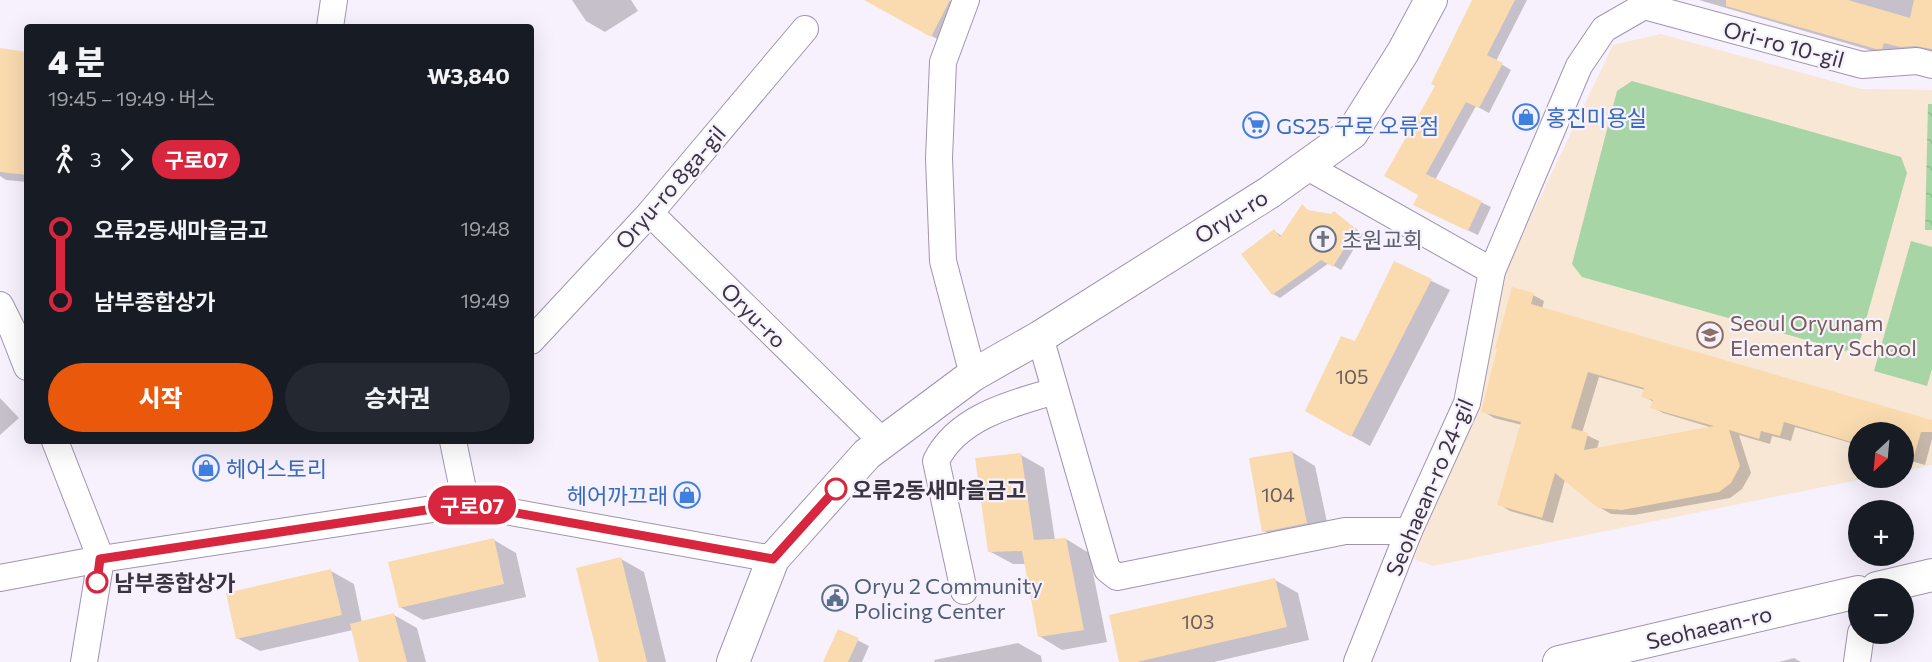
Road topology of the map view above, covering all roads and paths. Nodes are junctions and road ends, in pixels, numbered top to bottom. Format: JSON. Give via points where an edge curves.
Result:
{"nodes":[{"id":1,"x":334,"y":0,"type":"edge"},
{"id":2,"x":966,"y":0,"type":"edge"},
{"id":3,"x":1431,"y":0,"type":"edge"},
{"id":4,"x":1644,"y":3,"type":"edge"},
{"id":5,"x":330,"y":24,"type":"edge"},
{"id":6,"x":805,"y":29,"type":"dead end"},
{"id":7,"x":1932,"y":65,"type":"edge"},
{"id":8,"x":1306,"y":166,"type":"junction"},
{"id":9,"x":650,"y":213,"type":"junction"},
{"id":10,"x":1492,"y":271,"type":"junction"},
{"id":11,"x":0,"y":305,"type":"edge"},
{"id":12,"x":1040,"y":337,"type":"junction"},
{"id":13,"x":534,"y":338,"type":"edge"},
{"id":14,"x":24,"y":352,"type":"edge"},
{"id":15,"x":973,"y":375,"type":"junction"},
{"id":16,"x":1055,"y":391,"type":"junction"},
{"id":17,"x":883,"y":442,"type":"junction"},
{"id":18,"x":56,"y":444,"type":"edge"},
{"id":19,"x":454,"y":444,"type":"edge"},
{"id":20,"x":466,"y":504,"type":"junction"},
{"id":21,"x":1409,"y":531,"type":"junction"},
{"id":22,"x":100,"y":559,"type":"junction"},
{"id":23,"x":773,"y":559,"type":"junction"},
{"id":24,"x":1932,"y":575,"type":"edge"},
{"id":25,"x":0,"y":578,"type":"edge"},
{"id":26,"x":1914,"y":579,"type":"edge"},
{"id":27,"x":964,"y":591,"type":"dead end"},
{"id":28,"x":1848,"y":594,"type":"edge"},
{"id":29,"x":1859,"y":644,"type":"edge"},
{"id":30,"x":84,"y":662,"type":"edge"},
{"id":31,"x":733,"y":662,"type":"edge"},
{"id":32,"x":1357,"y":662,"type":"edge"},
{"id":33,"x":1559,"y":662,"type":"edge"},
{"id":34,"x":1857,"y":662,"type":"edge"}],
"edges":[{"from":1,"to":5,"type":"street"},
{"from":2,"to":15,"type":"street","via":[[943,62],[939,158],[944,261]]},
{"from":3,"to":8,"type":"main road","name":"Oryu-ro","via":[[1352,133]]},
{"from":4,"to":7,"type":"street","name":"Ori-ro 10-gil","via":[[1862,65],[1917,61]]},
{"from":4,"to":10,"type":"street","name":"Seohaean-ro 24-gil","via":[[1604,29],[1579,66]]},
{"from":6,"to":9,"type":"street","name":"Oryu-ro 8ga-gil"},
{"from":8,"to":10,"type":"street"},
{"from":8,"to":12,"type":"main road","name":"Oryu-ro"},
{"from":9,"to":13,"type":"street","name":"Oryu-ro 8ga-gil"},
{"from":9,"to":17,"type":"street","name":"Oryu-ro"},
{"from":10,"to":21,"type":"street","name":"Seohaean-ro 24-gil","via":[[1467,404]]},
{"from":11,"to":14,"type":"street"},
{"from":12,"to":15,"type":"main road","name":"Oryu-ro"},
{"from":12,"to":16,"type":"street"},
{"from":15,"to":17,"type":"main road","name":"Oryu-ro"},
{"from":16,"to":21,"type":"street","via":[[1107,569],[1118,577],[1345,531]]},
{"from":16,"to":27,"type":"street","via":[[1006,405],[980,420],[953,439],[936,461]]},
{"from":17,"to":23,"type":"main road","name":"Oryu-ro","via":[[867,454]]},
{"from":18,"to":22,"type":"street"},
{"from":19,"to":20,"type":"street"},
{"from":20,"to":22,"type":"street"},
{"from":20,"to":23,"type":"street"},
{"from":21,"to":32,"type":"street","name":"Seohaean-ro 24-gil"},
{"from":22,"to":25,"type":"street"},
{"from":22,"to":30,"type":"street"},
{"from":23,"to":31,"type":"main road","name":"Oryu-ro"},
{"from":24,"to":26,"type":"main road"},
{"from":28,"to":33,"type":"main road","name":"Seohaean-ro"},
{"from":29,"to":34,"type":"street"}]}
